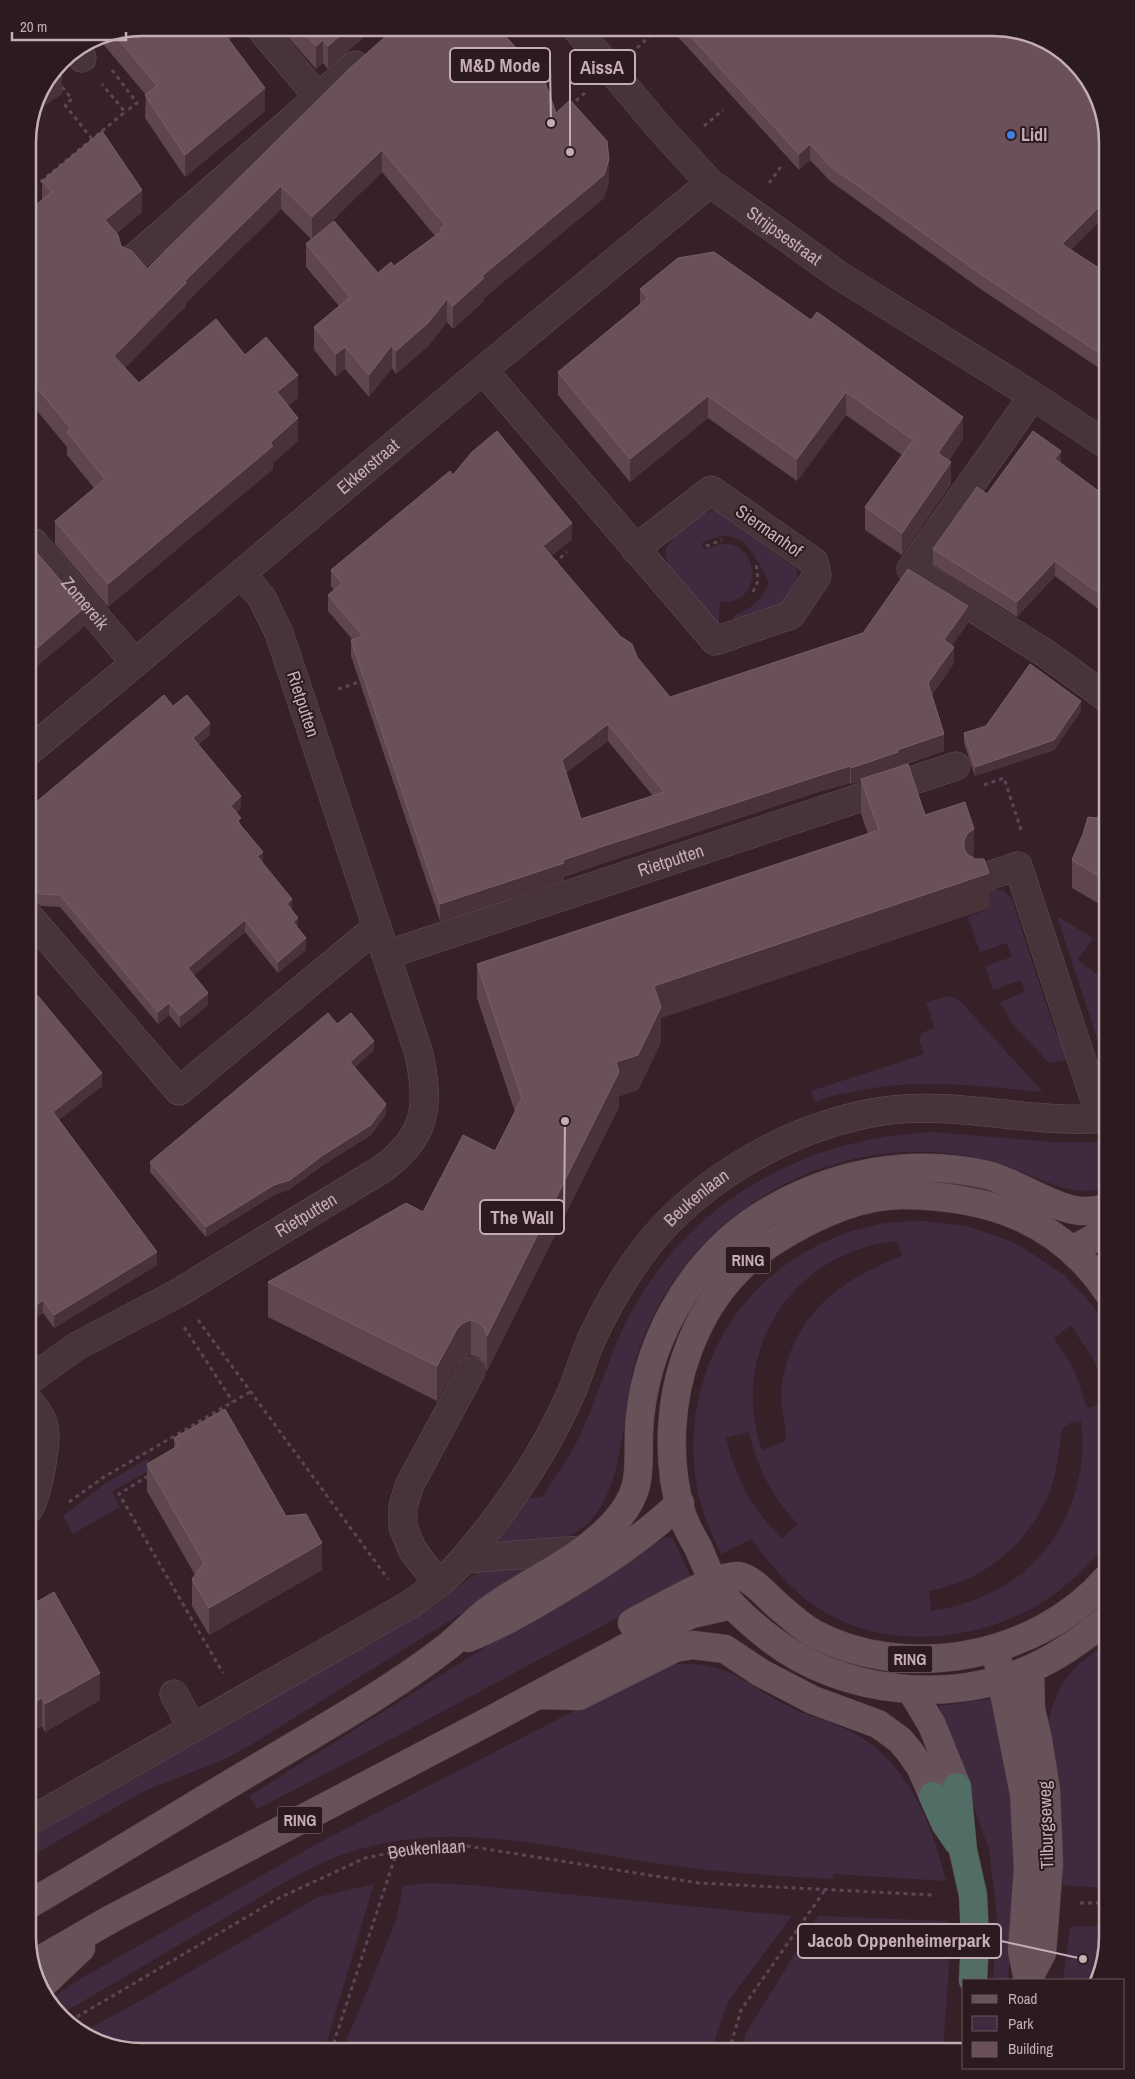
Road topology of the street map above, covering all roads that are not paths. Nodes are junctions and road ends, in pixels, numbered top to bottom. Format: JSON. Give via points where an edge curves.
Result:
{"nodes":[{"id":1,"x":267,"y":36,"type":"edge"},
{"id":2,"x":583,"y":36,"type":"edge"},
{"id":3,"x":376,"y":47,"type":"edge"},
{"id":4,"x":319,"y":98,"type":"junction"},
{"id":5,"x":710,"y":183,"type":"junction"},
{"id":6,"x":133,"y":259,"type":"edge"},
{"id":7,"x":483,"y":370,"type":"junction"},
{"id":8,"x":1033,"y":396,"type":"junction"},
{"id":9,"x":1099,"y":434,"type":"edge"},
{"id":10,"x":36,"y":545,"type":"edge"},
{"id":11,"x":636,"y":549,"type":"junction"},
{"id":12,"x":241,"y":574,"type":"junction"},
{"id":13,"x":135,"y":663,"type":"junction"},
{"id":14,"x":1099,"y":692,"type":"edge"},
{"id":15,"x":36,"y":745,"type":"edge"},
{"id":16,"x":956,"y":766,"type":"dead end"},
{"id":17,"x":979,"y":879,"type":"edge"},
{"id":18,"x":36,"y":924,"type":"edge"},
{"id":19,"x":377,"y":927,"type":"junction"},
{"id":20,"x":386,"y":955,"type":"junction"},
{"id":21,"x":1099,"y":1104,"type":"edge"},
{"id":22,"x":1099,"y":1119,"type":"edge"},
{"id":23,"x":1099,"y":1210,"type":"edge"},
{"id":24,"x":1099,"y":1236,"type":"edge"},
{"id":25,"x":1072,"y":1250,"type":"junction"},
{"id":26,"x":1099,"y":1280,"type":"edge"},
{"id":27,"x":471,"y":1371,"type":"dead end"},
{"id":28,"x":36,"y":1375,"type":"edge"},
{"id":29,"x":36,"y":1411,"type":"edge"},
{"id":30,"x":36,"y":1492,"type":"edge"},
{"id":31,"x":680,"y":1504,"type":"junction"},
{"id":32,"x":582,"y":1550,"type":"junction"},
{"id":33,"x":464,"y":1559,"type":"junction"},
{"id":34,"x":714,"y":1582,"type":"junction"},
{"id":35,"x":438,"y":1584,"type":"junction"},
{"id":36,"x":1099,"y":1586,"type":"edge"},
{"id":37,"x":732,"y":1605,"type":"junction"},
{"id":38,"x":1099,"y":1626,"type":"edge"},
{"id":39,"x":448,"y":1646,"type":"junction"},
{"id":40,"x":996,"y":1648,"type":"junction"},
{"id":41,"x":1030,"y":1669,"type":"junction"},
{"id":42,"x":1000,"y":1679,"type":"junction"},
{"id":43,"x":911,"y":1690,"type":"junction"},
{"id":44,"x":174,"y":1694,"type":"dead end"},
{"id":45,"x":538,"y":1695,"type":"junction"},
{"id":46,"x":192,"y":1728,"type":"junction"},
{"id":47,"x":945,"y":1792,"type":"junction"},
{"id":48,"x":36,"y":1817,"type":"edge"},
{"id":49,"x":40,"y":1893,"type":"edge"},
{"id":50,"x":111,"y":1920,"type":"junction"},
{"id":51,"x":39,"y":1961,"type":"edge"},
{"id":52,"x":973,"y":1979,"type":"edge"},
{"id":53,"x":1028,"y":1979,"type":"edge"},
{"id":54,"x":1029,"y":1979,"type":"edge"},
{"id":55,"x":46,"y":1981,"type":"edge"}],
"edges":[{"from":1,"to":4,"type":"street"},
{"from":2,"to":5,"type":"street","name":"Strijpsestraat"},
{"from":3,"to":4,"type":"street"},
{"from":4,"to":6,"type":"street"},
{"from":5,"to":7,"type":"street","name":"Ekkerstraat"},
{"from":5,"to":8,"type":"street","name":"Strijpsestraat","via":[[840,276]]},
{"from":7,"to":11,"type":"street","name":"Siermanhof"},
{"from":7,"to":12,"type":"street","name":"Ekkerstraat"},
{"from":8,"to":9,"type":"street","name":"Strijpsestraat"},
{"from":8,"to":14,"type":"street","via":[[911,569],[1045,653]]},
{"from":10,"to":13,"type":"street","name":"Zomereik"},
{"from":11,"to":11,"type":"street","name":"Siermanhof","via":[[711,490],[814,562],[817,576],[791,615],[715,641]]},
{"from":12,"to":13,"type":"street","name":"Ekkerstraat"},
{"from":12,"to":19,"type":"street","name":"Rietputten","via":[[262,598],[279,633]]},
{"from":13,"to":15,"type":"street","name":"Ekkerstraat"},
{"from":16,"to":20,"type":"street","name":"Rietputten"},
{"from":17,"to":21,"type":"street","via":[[1018,866]]},
{"from":18,"to":19,"type":"street","via":[[179,1091]]},
{"from":19,"to":20,"type":"street","name":"Rietputten"},
{"from":20,"to":28,"type":"street","name":"Rietputten","via":[[419,1054],[426,1095],[424,1112],[412,1141],[382,1169],[178,1293],[77,1346]]},
{"from":22,"to":33,"type":"street","name":"Beukenlaan","via":[[934,1108],[877,1112],[792,1136],[718,1180],[658,1234],[635,1263],[594,1334],[544,1447],[504,1508]]},
{"from":23,"to":32,"type":"main road","number":"RING","via":[[1082,1213],[1068,1209],[992,1176],[965,1171],[891,1169],[812,1190],[740,1230],[713,1255],[692,1281],[659,1339],[646,1381],[639,1420],[639,1477],[624,1510],[612,1526]]},
{"from":24,"to":25,"type":"main road"},
{"from":25,"to":26,"type":"main road","number":"RING"},
{"from":25,"to":31,"type":"main road","number":"RING","via":[[1032,1222],[990,1204],[894,1195],[860,1201],[823,1214],[769,1244],[738,1268],[720,1290],[706,1312],[684,1362],[676,1389],[673,1439]]},
{"from":27,"to":35,"type":"street","via":[[410,1484],[403,1506],[403,1527],[412,1549]]},
{"from":29,"to":30,"type":"street","via":[[42,1419],[45,1438]]},
{"from":31,"to":34,"type":"main road","number":"RING","via":[[683,1518]]},
{"from":31,"to":39,"type":"main road","number":"RING","via":[[621,1552],[571,1584],[500,1625]]},
{"from":32,"to":33,"type":"street"},
{"from":32,"to":39,"type":"main road","number":"RING","via":[[489,1610]]},
{"from":33,"to":35,"type":"street","name":"Beukenlaan"},
{"from":34,"to":37,"type":"main road","number":"RING"},
{"from":34,"to":40,"type":"main road","number":"RING","via":[[737,1576],[747,1578],[812,1632],[873,1655],[936,1659]]},
{"from":34,"to":45,"type":"main road","number":"RING","via":[[560,1662]]},
{"from":35,"to":46,"type":"street","name":"Beukenlaan","via":[[407,1606]]},
{"from":36,"to":40,"type":"main road","number":"RING","via":[[1050,1625]]},
{"from":37,"to":43,"type":"main road","number":"RING","via":[[784,1650],[818,1667],[880,1685]]},
{"from":37,"to":45,"type":"main road","number":"RING","via":[[692,1614],[666,1626]]},
{"from":38,"to":41,"type":"main road","number":"RING"},
{"from":39,"to":49,"type":"main road","number":"RING","via":[[357,1708]]},
{"from":40,"to":42,"type":"main road","name":"Tilburgseweg"},
{"from":41,"to":42,"type":"main road","number":"RING"},
{"from":41,"to":54,"type":"main road","name":"Tilburgseweg","via":[[1031,1709],[1046,1790],[1049,1864],[1042,1953]]},
{"from":42,"to":43,"type":"main road","number":"RING"},
{"from":42,"to":53,"type":"main road","name":"Tilburgseweg","via":[[1024,1794],[1028,1868],[1022,1952]]},
{"from":43,"to":47,"type":"main road","via":[[932,1726]]},
{"from":44,"to":46,"type":"street"},
{"from":45,"to":47,"type":"main road","number":"RING","via":[[579,1696],[668,1651],[693,1645],[725,1649],[813,1700],[878,1724],[900,1740]]},
{"from":45,"to":50,"type":"main road","number":"RING"},
{"from":46,"to":48,"type":"street","name":"Beukenlaan"},
{"from":47,"to":52,"type":"highway","via":[[945,1823],[963,1850],[973,1895]]},
{"from":50,"to":51,"type":"main road","number":"RING"},
{"from":50,"to":55,"type":"main road"}]}
